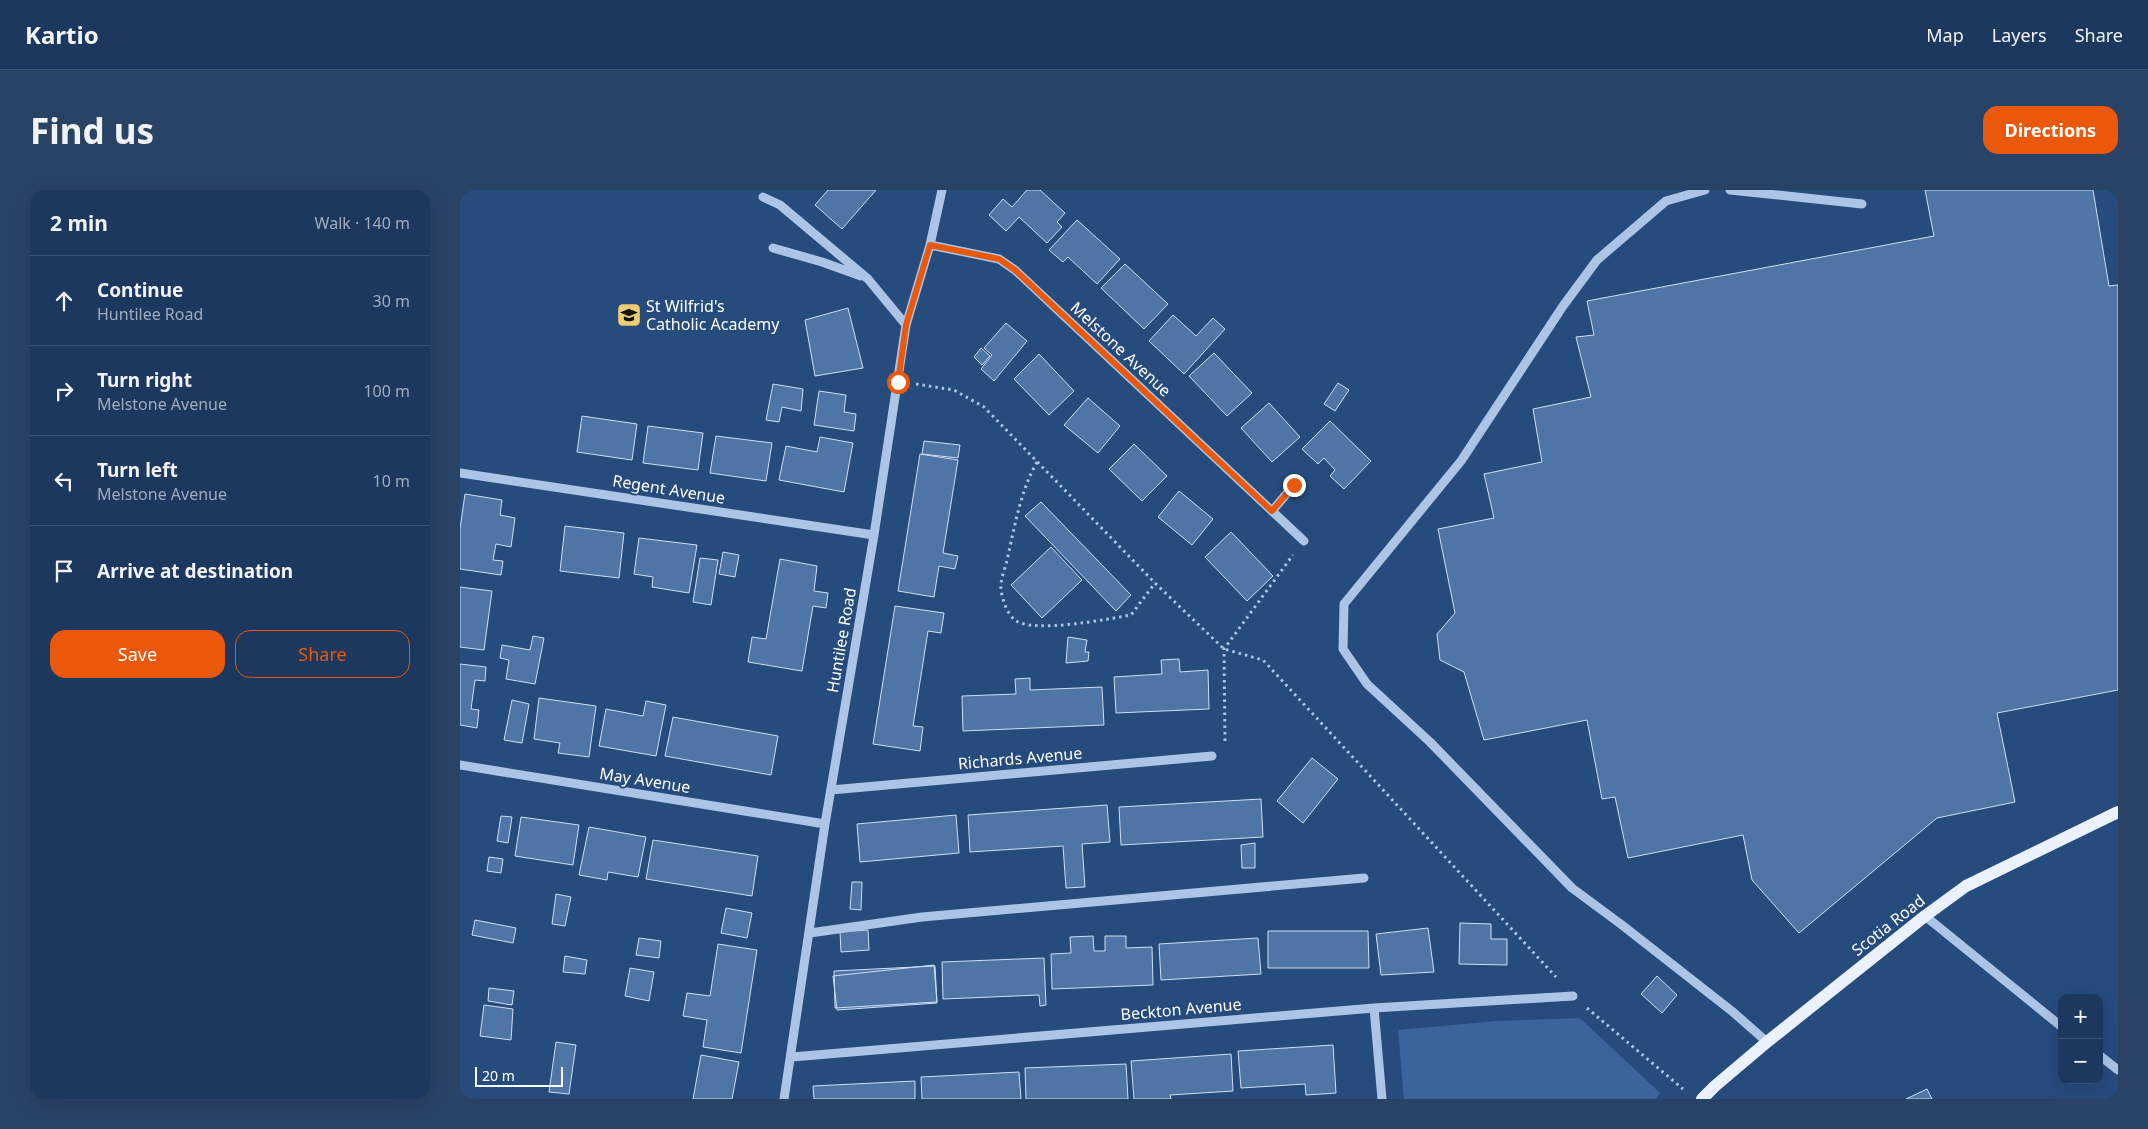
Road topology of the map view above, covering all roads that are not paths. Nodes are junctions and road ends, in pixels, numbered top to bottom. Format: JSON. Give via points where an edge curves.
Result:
{"nodes":[{"id":1,"x":942,"y":190,"type":"edge"},
{"id":2,"x":1705,"y":190,"type":"edge"},
{"id":3,"x":1730,"y":190,"type":"edge"},
{"id":4,"x":763,"y":197,"type":"dead end"},
{"id":5,"x":1862,"y":204,"type":"dead end"},
{"id":6,"x":930,"y":245,"type":"junction"},
{"id":7,"x":772,"y":248,"type":"dead end"},
{"id":8,"x":868,"y":279,"type":"junction"},
{"id":9,"x":906,"y":325,"type":"junction"},
{"id":10,"x":460,"y":473,"type":"edge"},
{"id":11,"x":1294,"y":485,"type":"dead end"},
{"id":12,"x":1272,"y":511,"type":"junction"},
{"id":13,"x":874,"y":535,"type":"junction"},
{"id":14,"x":1304,"y":541,"type":"road end"},
{"id":15,"x":1212,"y":756,"type":"road end"},
{"id":16,"x":460,"y":765,"type":"edge"},
{"id":17,"x":831,"y":790,"type":"junction"},
{"id":18,"x":2118,"y":812,"type":"edge"},
{"id":19,"x":825,"y":824,"type":"junction"},
{"id":20,"x":1364,"y":878,"type":"dead end"},
{"id":21,"x":1924,"y":916,"type":"junction"},
{"id":22,"x":810,"y":933,"type":"junction"},
{"id":23,"x":1573,"y":996,"type":"road end"},
{"id":24,"x":1374,"y":1008,"type":"junction"},
{"id":25,"x":2058,"y":1024,"type":"edge"},
{"id":26,"x":1768,"y":1042,"type":"junction"},
{"id":27,"x":792,"y":1057,"type":"junction"},
{"id":28,"x":2103,"y":1058,"type":"edge"},
{"id":29,"x":2118,"y":1070,"type":"edge"},
{"id":30,"x":784,"y":1099,"type":"edge"},
{"id":31,"x":1382,"y":1099,"type":"edge"},
{"id":32,"x":1702,"y":1099,"type":"edge"}],
"edges":[{"from":1,"to":6,"type":"street","name":"Huntilee Road"},
{"from":2,"to":26,"type":"street","via":[[1666,201],[1596,260],[1461,461],[1344,604],[1343,649],[1367,684],[1430,742],[1572,888]]},
{"from":3,"to":5,"type":"street"},
{"from":4,"to":8,"type":"street","via":[[780,205]]},
{"from":6,"to":9,"type":"street","name":"Huntilee Road"},
{"from":6,"to":12,"type":"street","name":"Melstone Avenue","via":[[999,259],[1015,270]]},
{"from":7,"to":8,"type":"street"},
{"from":8,"to":9,"type":"street"},
{"from":9,"to":13,"type":"street","name":"Huntilee Road"},
{"from":10,"to":13,"type":"street","name":"Regent Avenue"},
{"from":11,"to":12,"type":"street"},
{"from":12,"to":14,"type":"street","name":"Melstone Avenue"},
{"from":13,"to":17,"type":"street","name":"Huntilee Road"},
{"from":15,"to":17,"type":"street","name":"Richards Avenue"},
{"from":16,"to":19,"type":"street","name":"May Avenue"},
{"from":17,"to":19,"type":"street","name":"Huntilee Road"},
{"from":18,"to":21,"type":"main road","name":"Scotia Road","via":[[1966,886]]},
{"from":19,"to":22,"type":"street","name":"Huntilee Road"},
{"from":20,"to":22,"type":"street","via":[[922,917]]},
{"from":21,"to":25,"type":"street"},
{"from":21,"to":26,"type":"main road","name":"Scotia Road"},
{"from":22,"to":27,"type":"street","name":"Huntilee Road"},
{"from":23,"to":24,"type":"street","name":"Beckton Avenue"},
{"from":24,"to":27,"type":"street","name":"Beckton Avenue"},
{"from":24,"to":31,"type":"street"},
{"from":26,"to":32,"type":"main road","name":"Scotia Road"},
{"from":27,"to":30,"type":"street","name":"Huntilee Road"},
{"from":28,"to":29,"type":"street"}]}
